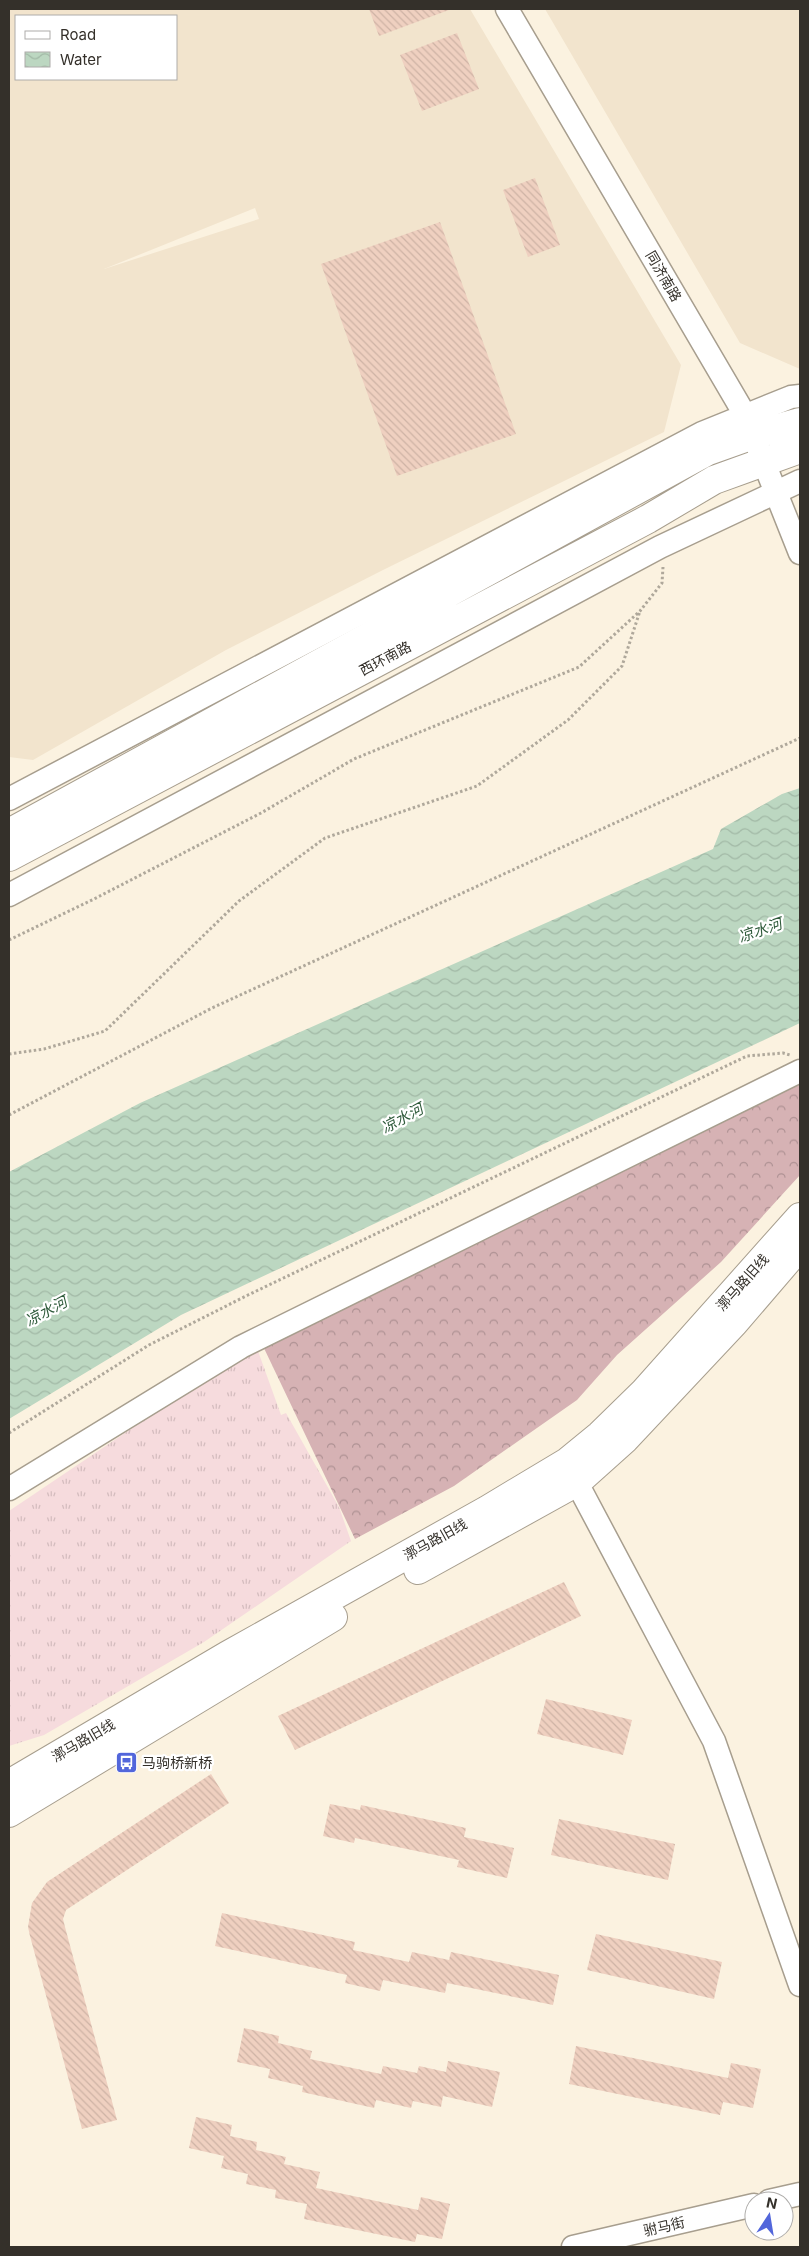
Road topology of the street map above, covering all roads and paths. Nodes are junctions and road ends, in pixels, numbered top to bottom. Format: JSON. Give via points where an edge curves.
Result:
{"nodes":[{"id":1,"x":507,"y":9,"type":"edge"},
{"id":2,"x":800,"y":396,"type":"edge"},
{"id":3,"x":800,"y":422,"type":"edge"},
{"id":4,"x":749,"y":425,"type":"junction"},
{"id":5,"x":800,"y":449,"type":"edge"},
{"id":6,"x":763,"y":461,"type":"junction"},
{"id":7,"x":800,"y":481,"type":"edge"},
{"id":8,"x":776,"y":493,"type":"junction"},
{"id":9,"x":660,"y":547,"type":"junction"},
{"id":10,"x":800,"y":553,"type":"edge"},
{"id":11,"x":640,"y":611,"type":"junction"},
{"id":12,"x":264,"y":694,"type":"junction"},
{"id":13,"x":185,"y":706,"type":"junction"},
{"id":14,"x":800,"y":738,"type":"edge"},
{"id":15,"x":9,"y":799,"type":"edge"},
{"id":16,"x":9,"y":833,"type":"edge"},
{"id":17,"x":9,"y":857,"type":"edge"},
{"id":18,"x":9,"y":895,"type":"edge"},
{"id":19,"x":9,"y":940,"type":"edge"},
{"id":20,"x":9,"y":1054,"type":"edge"},
{"id":21,"x":796,"y":1063,"type":"edge"},
{"id":22,"x":9,"y":1115,"type":"edge"},
{"id":23,"x":800,"y":1217,"type":"edge"},
{"id":24,"x":800,"y":1246,"type":"edge"},
{"id":25,"x":9,"y":1432,"type":"edge"},
{"id":26,"x":572,"y":1472,"type":"junction"},
{"id":27,"x":9,"y":1490,"type":"edge"},
{"id":28,"x":9,"y":1784,"type":"edge"},
{"id":29,"x":9,"y":1813,"type":"edge"},
{"id":30,"x":800,"y":1985,"type":"edge"},
{"id":31,"x":744,"y":2206,"type":"edge"},
{"id":32,"x":573,"y":2247,"type":"edge"}],
"edges":[{"from":1,"to":4,"type":"street","name":"同济南路"},
{"from":2,"to":4,"type":"street","via":[[791,397]]},
{"from":3,"to":4,"type":"main road","name":"西环南路"},
{"from":4,"to":6,"type":"street","name":"同济南路"},
{"from":4,"to":12,"type":"main road","name":"西环南路","via":[[708,451]]},
{"from":4,"to":13,"type":"street","via":[[702,433]]},
{"from":5,"to":6,"type":"main road","name":"西环南路"},
{"from":6,"to":8,"type":"street","name":"同济南路"},
{"from":6,"to":17,"type":"main road","name":"西环南路","via":[[714,480],[648,519]]},
{"from":7,"to":8,"type":"street"},
{"from":8,"to":9,"type":"street"},
{"from":8,"to":10,"type":"street","name":"同济南路"},
{"from":9,"to":11,"type":"path","via":[[664,554],[662,583]]},
{"from":9,"to":18,"type":"street"},
{"from":11,"to":19,"type":"path","via":[[579,667],[354,759],[261,813],[94,900]]},
{"from":11,"to":20,"type":"path","via":[[622,666],[568,720],[477,786],[325,838],[239,901],[105,1031],[44,1049]]},
{"from":12,"to":13,"type":"street"},
{"from":12,"to":16,"type":"main road","name":"西环南路"},
{"from":13,"to":15,"type":"street"},
{"from":14,"to":22,"type":"path","via":[[212,1008]]},
{"from":21,"to":25,"type":"path","via":[[783,1053],[747,1056],[257,1290],[149,1346]]},
{"from":21,"to":27,"type":"street","via":[[241,1347]]},
{"from":23,"to":26,"type":"main road","name":"漷马路旧线","via":[[644,1392],[600,1435]]},
{"from":24,"to":26,"type":"main road","name":"漷马路旧线","via":[[734,1324],[631,1431]]},
{"from":26,"to":28,"type":"main road","name":"漷马路旧线","via":[[487,1510],[228,1655]]},
{"from":26,"to":29,"type":"main road","name":"漷马路旧线"},
{"from":26,"to":30,"type":"street","via":[[714,1741]]},
{"from":31,"to":32,"type":"street","name":"驸马街"}]}
